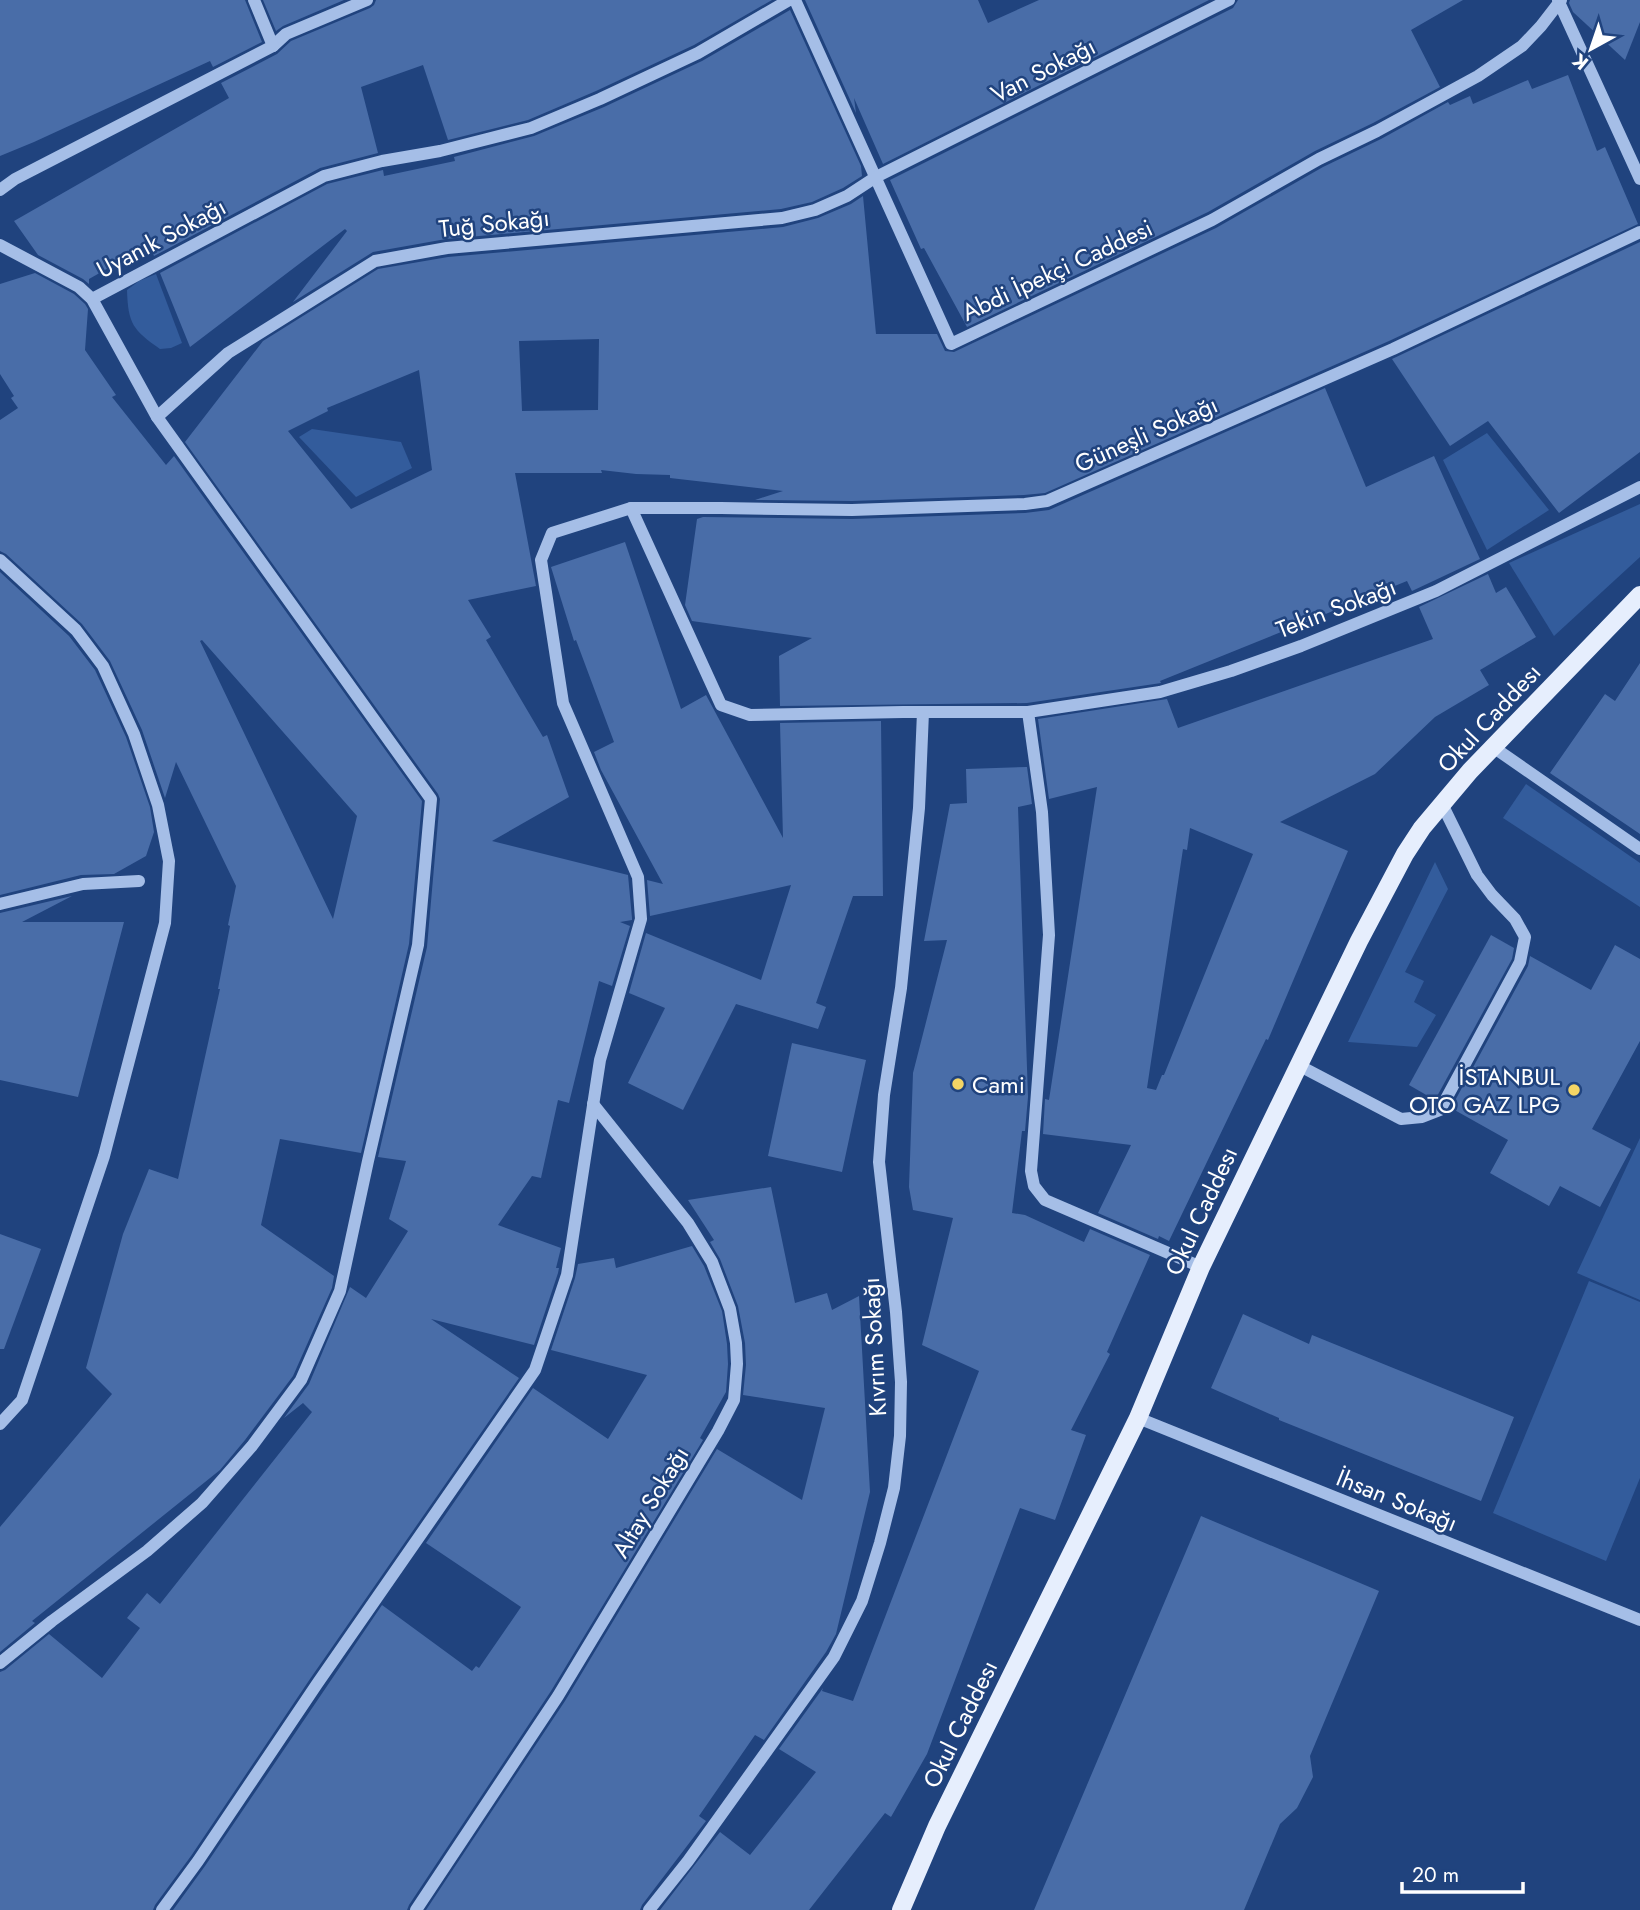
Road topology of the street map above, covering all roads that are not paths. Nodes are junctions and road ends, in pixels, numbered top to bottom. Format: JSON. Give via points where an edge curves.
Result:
{"nodes":[{"id":1,"x":254,"y":0,"type":"edge"},
{"id":2,"x":367,"y":0,"type":"edge"},
{"id":3,"x":789,"y":0,"type":"edge"},
{"id":4,"x":795,"y":0,"type":"edge"},
{"id":5,"x":1229,"y":0,"type":"edge"},
{"id":6,"x":1560,"y":1,"type":"edge"},
{"id":7,"x":273,"y":46,"type":"junction"},
{"id":8,"x":876,"y":177,"type":"junction"},
{"id":9,"x":1640,"y":179,"type":"edge"},
{"id":10,"x":0,"y":190,"type":"edge"},
{"id":11,"x":1640,"y":232,"type":"edge"},
{"id":12,"x":0,"y":244,"type":"edge"},
{"id":13,"x":92,"y":299,"type":"junction"},
{"id":14,"x":157,"y":417,"type":"junction"},
{"id":15,"x":1640,"y":487,"type":"edge"},
{"id":16,"x":631,"y":508,"type":"junction"},
{"id":17,"x":0,"y":560,"type":"edge"},
{"id":18,"x":1640,"y":595,"type":"edge"},
{"id":19,"x":923,"y":712,"type":"junction"},
{"id":20,"x":1028,"y":712,"type":"junction"},
{"id":21,"x":1493,"y":747,"type":"junction"},
{"id":22,"x":1442,"y":804,"type":"junction"},
{"id":23,"x":1640,"y":849,"type":"edge"},
{"id":24,"x":139,"y":881,"type":"dead end"},
{"id":25,"x":0,"y":904,"type":"edge"},
{"id":26,"x":1298,"y":1065,"type":"junction"},
{"id":27,"x":593,"y":1104,"type":"junction"},
{"id":28,"x":1201,"y":1266,"type":"junction"},
{"id":29,"x":1138,"y":1418,"type":"junction"},
{"id":30,"x":0,"y":1424,"type":"edge"},
{"id":31,"x":1640,"y":1620,"type":"edge"},
{"id":32,"x":0,"y":1663,"type":"edge"},
{"id":33,"x":162,"y":1910,"type":"edge"},
{"id":34,"x":416,"y":1910,"type":"edge"},
{"id":35,"x":649,"y":1910,"type":"edge"},
{"id":36,"x":901,"y":1910,"type":"edge"}],
"edges":[{"from":1,"to":7,"type":"street"},
{"from":2,"to":7,"type":"street","via":[[286,34]]},
{"from":3,"to":13,"type":"street","name":"Uyanık Sokağı","via":[[698,53],[531,128],[324,176]]},
{"from":4,"to":8,"type":"street","name":"Abdi İpekçi Caddesi"},
{"from":5,"to":8,"type":"street","name":"Van Sokağı"},
{"from":6,"to":8,"type":"street","name":"Abdi İpekçi Caddesi","via":[[1522,46],[1478,76],[1212,220],[951,344]]},
{"from":6,"to":9,"type":"street"},
{"from":7,"to":10,"type":"street"},
{"from":8,"to":14,"type":"street","name":"Tuğ Sokağı","via":[[815,210],[782,218],[447,248],[375,261],[228,353]]},
{"from":11,"to":16,"type":"street","name":"Güneşli Sokağı","via":[[1393,349],[1047,500],[852,510]]},
{"from":12,"to":13,"type":"street"},
{"from":13,"to":14,"type":"street"},
{"from":14,"to":32,"type":"street","via":[[431,799],[418,945],[340,1292],[301,1380],[202,1503]]},
{"from":15,"to":20,"type":"street","name":"Tekin Sokağı","via":[[1436,591],[1301,646],[1160,692]]},
{"from":16,"to":19,"type":"street","name":"Tekin Sokağı","via":[[721,705],[750,715]]},
{"from":16,"to":27,"type":"street","name":"Güneşli Sokağı","via":[[552,533],[541,560],[563,703],[638,877],[641,919],[600,1060]]},
{"from":17,"to":30,"type":"street","via":[[76,630],[103,666],[134,734],[158,805],[169,861],[164,923],[104,1156],[22,1400]]},
{"from":18,"to":21,"type":"main road","name":"Okul Caddesı"},
{"from":19,"to":20,"type":"street","name":"Tekin Sokağı"},
{"from":19,"to":35,"type":"street","name":"Kıvrım Sokağı","via":[[907,933],[879,1162],[901,1382],[894,1488],[862,1601],[834,1657]]},
{"from":20,"to":28,"type":"street","via":[[1042,812],[1049,935],[1031,1171],[1034,1186],[1045,1200]]},
{"from":21,"to":22,"type":"main road","name":"Okul Caddesı"},
{"from":21,"to":23,"type":"street"},
{"from":22,"to":26,"type":"main road","name":"Okul Caddesı","via":[[1405,854]]},
{"from":22,"to":26,"type":"street","via":[[1477,875],[1525,937],[1520,962],[1440,1110],[1401,1119]]},
{"from":24,"to":25,"type":"street","via":[[83,884]]},
{"from":26,"to":28,"type":"main road","name":"Okul Caddesı"},
{"from":27,"to":33,"type":"street","via":[[567,1275],[535,1370]]},
{"from":27,"to":34,"type":"street","name":"Altay Sokağı","via":[[688,1223],[712,1262],[730,1309],[736,1343],[734,1400],[558,1696]]},
{"from":28,"to":29,"type":"main road","name":"Okul Caddesı"},
{"from":29,"to":31,"type":"street","name":"İhsan Sokağı"},
{"from":29,"to":36,"type":"main road","name":"Okul Caddesı","via":[[937,1826]]}]}
